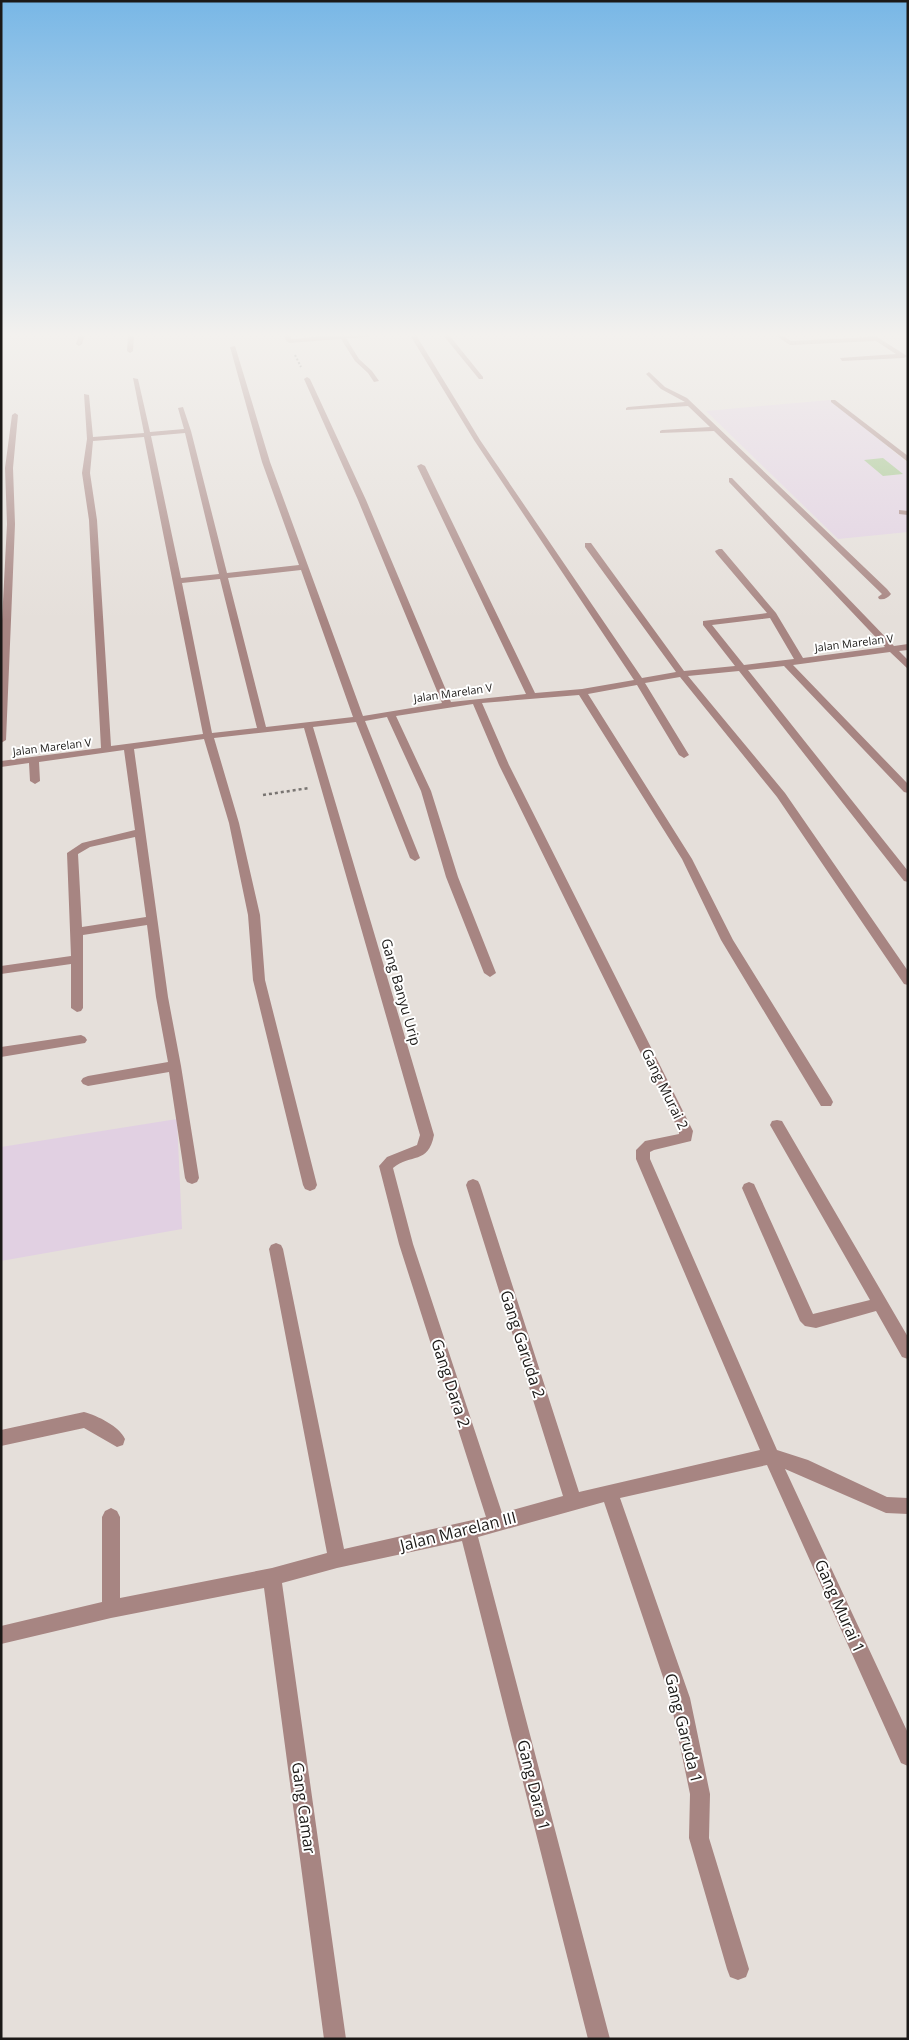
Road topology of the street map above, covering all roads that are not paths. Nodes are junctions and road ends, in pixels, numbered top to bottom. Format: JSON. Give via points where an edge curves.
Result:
{"nodes":[{"id":1,"x":12,"y":430,"type":"edge"},
{"id":2,"x":89,"y":430,"type":"edge"},
{"id":3,"x":147,"y":430,"type":"edge"},
{"id":4,"x":257,"y":430,"type":"edge"},
{"id":5,"x":330,"y":430,"type":"edge"},
{"id":6,"x":471,"y":430,"type":"edge"},
{"id":7,"x":694,"y":430,"type":"edge"},
{"id":8,"x":717,"y":430,"type":"edge"},
{"id":9,"x":870,"y":430,"type":"edge"},
{"id":10,"x":188,"y":431,"type":"joint"},
{"id":11,"x":662,"y":432,"type":"dead end"},
{"id":12,"x":148,"y":435,"type":"junction"},
{"id":13,"x":90,"y":439,"type":"junction"},
{"id":14,"x":908,"y":460,"type":"edge"},
{"id":15,"x":421,"y":466,"type":"dead end"},
{"id":16,"x":5,"y":468,"type":"edge"},
{"id":17,"x":732,"y":480,"type":"dead end"},
{"id":18,"x":11,"y":524,"type":"junction"},
{"id":19,"x":1,"y":525,"type":"edge"},
{"id":20,"x":588,"y":545,"type":"dead end"},
{"id":21,"x":719,"y":551,"type":"dead end"},
{"id":22,"x":303,"y":567,"type":"junction"},
{"id":23,"x":224,"y":576,"type":"junction"},
{"id":24,"x":177,"y":581,"type":"junction"},
{"id":25,"x":882,"y":597,"type":"dead end"},
{"id":26,"x":4,"y":614,"type":"edge"},
{"id":27,"x":773,"y":614,"type":"junction"},
{"id":28,"x":908,"y":647,"type":"edge"},
{"id":29,"x":890,"y":650,"type":"junction"},
{"id":30,"x":800,"y":661,"type":"junction"},
{"id":31,"x":786,"y":663,"type":"junction"},
{"id":32,"x":908,"y":666,"type":"edge"},
{"id":33,"x":740,"y":667,"type":"junction"},
{"id":34,"x":682,"y":674,"type":"junction"},
{"id":35,"x":640,"y":682,"type":"junction"},
{"id":36,"x":582,"y":692,"type":"junction"},
{"id":37,"x":531,"y":696,"type":"junction"},
{"id":38,"x":476,"y":701,"type":"junction"},
{"id":39,"x":448,"y":706,"type":"junction"},
{"id":40,"x":390,"y":713,"type":"junction"},
{"id":41,"x":359,"y":719,"type":"junction"},
{"id":42,"x":308,"y":725,"type":"junction"},
{"id":43,"x":262,"y":730,"type":"junction"},
{"id":44,"x":208,"y":736,"type":"junction"},
{"id":45,"x":1,"y":740,"type":"edge"},
{"id":46,"x":129,"y":748,"type":"junction"},
{"id":47,"x":106,"y":752,"type":"junction"},
{"id":48,"x":684,"y":755,"type":"dead end"},
{"id":49,"x":34,"y":760,"type":"junction"},
{"id":50,"x":1,"y":764,"type":"edge"},
{"id":51,"x":35,"y":780,"type":"dead end"},
{"id":52,"x":908,"y":790,"type":"edge"},
{"id":53,"x":141,"y":832,"type":"junction"},
{"id":54,"x":415,"y":858,"type":"dead end"},
{"id":55,"x":908,"y":879,"type":"edge"},
{"id":56,"x":152,"y":920,"type":"junction"},
{"id":57,"x":77,"y":932,"type":"junction"},
{"id":58,"x":76,"y":959,"type":"junction"},
{"id":59,"x":1,"y":970,"type":"edge"},
{"id":60,"x":490,"y":973,"type":"dead end"},
{"id":61,"x":908,"y":981,"type":"edge"},
{"id":62,"x":77,"y":1008,"type":"dead end"},
{"id":63,"x":81,"y":1040,"type":"dead end"},
{"id":64,"x":1,"y":1052,"type":"edge"},
{"id":65,"x":175,"y":1066,"type":"junction"},
{"id":66,"x":88,"y":1081,"type":"dead end"},
{"id":67,"x":826,"y":1102,"type":"dead end"},
{"id":68,"x":777,"y":1125,"type":"dead end"},
{"id":69,"x":192,"y":1178,"type":"dead end"},
{"id":70,"x":310,"y":1185,"type":"dead end"},
{"id":71,"x":473,"y":1185,"type":"dead end"},
{"id":72,"x":749,"y":1188,"type":"dead end"},
{"id":73,"x":406,"y":1244,"type":"joint"},
{"id":74,"x":276,"y":1249,"type":"dead end"},
{"id":75,"x":879,"y":1304,"type":"junction"},
{"id":76,"x":908,"y":1352,"type":"edge"},
{"id":77,"x":1,"y":1438,"type":"edge"},
{"id":78,"x":116,"y":1439,"type":"dead end"},
{"id":79,"x":771,"y":1456,"type":"junction"},
{"id":80,"x":609,"y":1492,"type":"junction"},
{"id":81,"x":574,"y":1503,"type":"junction"},
{"id":82,"x":908,"y":1506,"type":"edge"},
{"id":83,"x":111,"y":1517,"type":"dead end"},
{"id":84,"x":496,"y":1522,"type":"junction"},
{"id":85,"x":468,"y":1531,"type":"junction"},
{"id":86,"x":337,"y":1559,"type":"junction"},
{"id":87,"x":272,"y":1577,"type":"junction"},
{"id":88,"x":111,"y":1609,"type":"junction"},
{"id":89,"x":1,"y":1635,"type":"edge"},
{"id":90,"x":908,"y":1756,"type":"edge"},
{"id":91,"x":738,"y":1969,"type":"dead end"},
{"id":92,"x":335,"y":2039,"type":"edge"},
{"id":93,"x":599,"y":2039,"type":"edge"}],
"edges":[{"from":1,"to":16,"type":"street"},
{"from":2,"to":13,"type":"street"},
{"from":3,"to":12,"type":"street"},
{"from":4,"to":22,"type":"street"},
{"from":5,"to":39,"type":"street"},
{"from":6,"to":35,"type":"street"},
{"from":7,"to":11,"type":"street"},
{"from":8,"to":25,"type":"street","via":[[887,594]]},
{"from":9,"to":14,"type":"street"},
{"from":10,"to":12,"type":"street"},
{"from":10,"to":23,"type":"street"},
{"from":12,"to":13,"type":"street"},
{"from":12,"to":24,"type":"street"},
{"from":13,"to":47,"type":"street","via":[[86,473],[93,520]]},
{"from":15,"to":37,"type":"street"},
{"from":16,"to":18,"type":"street"},
{"from":17,"to":29,"type":"street"},
{"from":18,"to":19,"type":"street"},
{"from":18,"to":26,"type":"street"},
{"from":20,"to":34,"type":"street"},
{"from":21,"to":27,"type":"street"},
{"from":22,"to":23,"type":"street"},
{"from":22,"to":41,"type":"street"},
{"from":23,"to":24,"type":"street"},
{"from":23,"to":43,"type":"street"},
{"from":24,"to":44,"type":"street"},
{"from":26,"to":45,"type":"street"},
{"from":27,"to":30,"type":"street"},
{"from":27,"to":33,"type":"street","via":[[706,623]]},
{"from":28,"to":29,"type":"street","name":"Jalan Marelan V"},
{"from":29,"to":30,"type":"street","name":"Jalan Marelan V"},
{"from":29,"to":32,"type":"street"},
{"from":30,"to":31,"type":"street","name":"Jalan Marelan V"},
{"from":31,"to":33,"type":"street","name":"Jalan Marelan V"},
{"from":31,"to":52,"type":"street"},
{"from":33,"to":34,"type":"street","name":"Jalan Marelan V"},
{"from":33,"to":55,"type":"street"},
{"from":34,"to":35,"type":"street","name":"Jalan Marelan V"},
{"from":34,"to":61,"type":"street","via":[[781,795]]},
{"from":35,"to":36,"type":"street","name":"Jalan Marelan V"},
{"from":35,"to":48,"type":"street"},
{"from":36,"to":37,"type":"street","name":"Jalan Marelan V"},
{"from":36,"to":67,"type":"street","via":[[687,859],[727,940]]},
{"from":37,"to":38,"type":"street","name":"Jalan Marelan V"},
{"from":38,"to":39,"type":"street","name":"Jalan Marelan V"},
{"from":38,"to":79,"type":"street","name":"Gang Murai 2","via":[[504,765],[686,1131],[686,1137],[681,1139],[650,1145],[643,1150],[643,1159]]},
{"from":39,"to":40,"type":"street","name":"Jalan Marelan V"},
{"from":40,"to":41,"type":"street","name":"Jalan Marelan V"},
{"from":40,"to":60,"type":"street","via":[[426,791],[452,876]]},
{"from":41,"to":42,"type":"street","name":"Jalan Marelan V"},
{"from":41,"to":54,"type":"street"},
{"from":42,"to":43,"type":"street","name":"Jalan Marelan V"},
{"from":42,"to":73,"type":"street","name":"Gang Banyu Urip","via":[[427,1135],[423,1150],[392,1159],[386,1166]]},
{"from":43,"to":44,"type":"street","name":"Jalan Marelan V"},
{"from":44,"to":46,"type":"street","name":"Jalan Marelan V"},
{"from":44,"to":70,"type":"street","via":[[234,823],[254,915],[259,980]]},
{"from":46,"to":47,"type":"street","name":"Jalan Marelan V"},
{"from":46,"to":53,"type":"street"},
{"from":47,"to":49,"type":"street","name":"Jalan Marelan V"},
{"from":49,"to":50,"type":"street","name":"Jalan Marelan V"},
{"from":49,"to":51,"type":"street"},
{"from":53,"to":56,"type":"street"},
{"from":53,"to":57,"type":"street","via":[[86,845],[72,853]]},
{"from":56,"to":57,"type":"street"},
{"from":56,"to":65,"type":"street"},
{"from":57,"to":58,"type":"street"},
{"from":58,"to":59,"type":"street"},
{"from":58,"to":62,"type":"street"},
{"from":63,"to":64,"type":"street"},
{"from":65,"to":66,"type":"street"},
{"from":65,"to":69,"type":"street"},
{"from":68,"to":75,"type":"street"},
{"from":71,"to":81,"type":"street","name":"Gang Garuda 2"},
{"from":72,"to":75,"type":"street","via":[[810,1321]]},
{"from":73,"to":84,"type":"street","name":"Gang Dara 2"},
{"from":74,"to":86,"type":"street"},
{"from":75,"to":76,"type":"street"},
{"from":77,"to":78,"type":"street","via":[[84,1420]]},
{"from":79,"to":80,"type":"street","name":"Jalan Marelan III"},
{"from":79,"to":82,"type":"street","via":[[802,1466],[886,1505]]},
{"from":79,"to":90,"type":"street","name":"Gang Murai 1"},
{"from":80,"to":81,"type":"street","name":"Jalan Marelan III"},
{"from":80,"to":91,"type":"street","name":"Gang Garuda 1","via":[[680,1698],[700,1794],[699,1838]]},
{"from":81,"to":84,"type":"street","name":"Jalan Marelan III"},
{"from":83,"to":88,"type":"street"},
{"from":84,"to":85,"type":"street","name":"Jalan Marelan III"},
{"from":85,"to":86,"type":"street","name":"Jalan Marelan III"},
{"from":85,"to":93,"type":"street","name":"Gang Dara 1"},
{"from":86,"to":87,"type":"street","name":"Jalan Marelan III"},
{"from":87,"to":88,"type":"street","name":"Jalan Marelan III"},
{"from":87,"to":92,"type":"street","name":"Gang Camar"},
{"from":88,"to":89,"type":"street","name":"Jalan Marelan III"}]}
